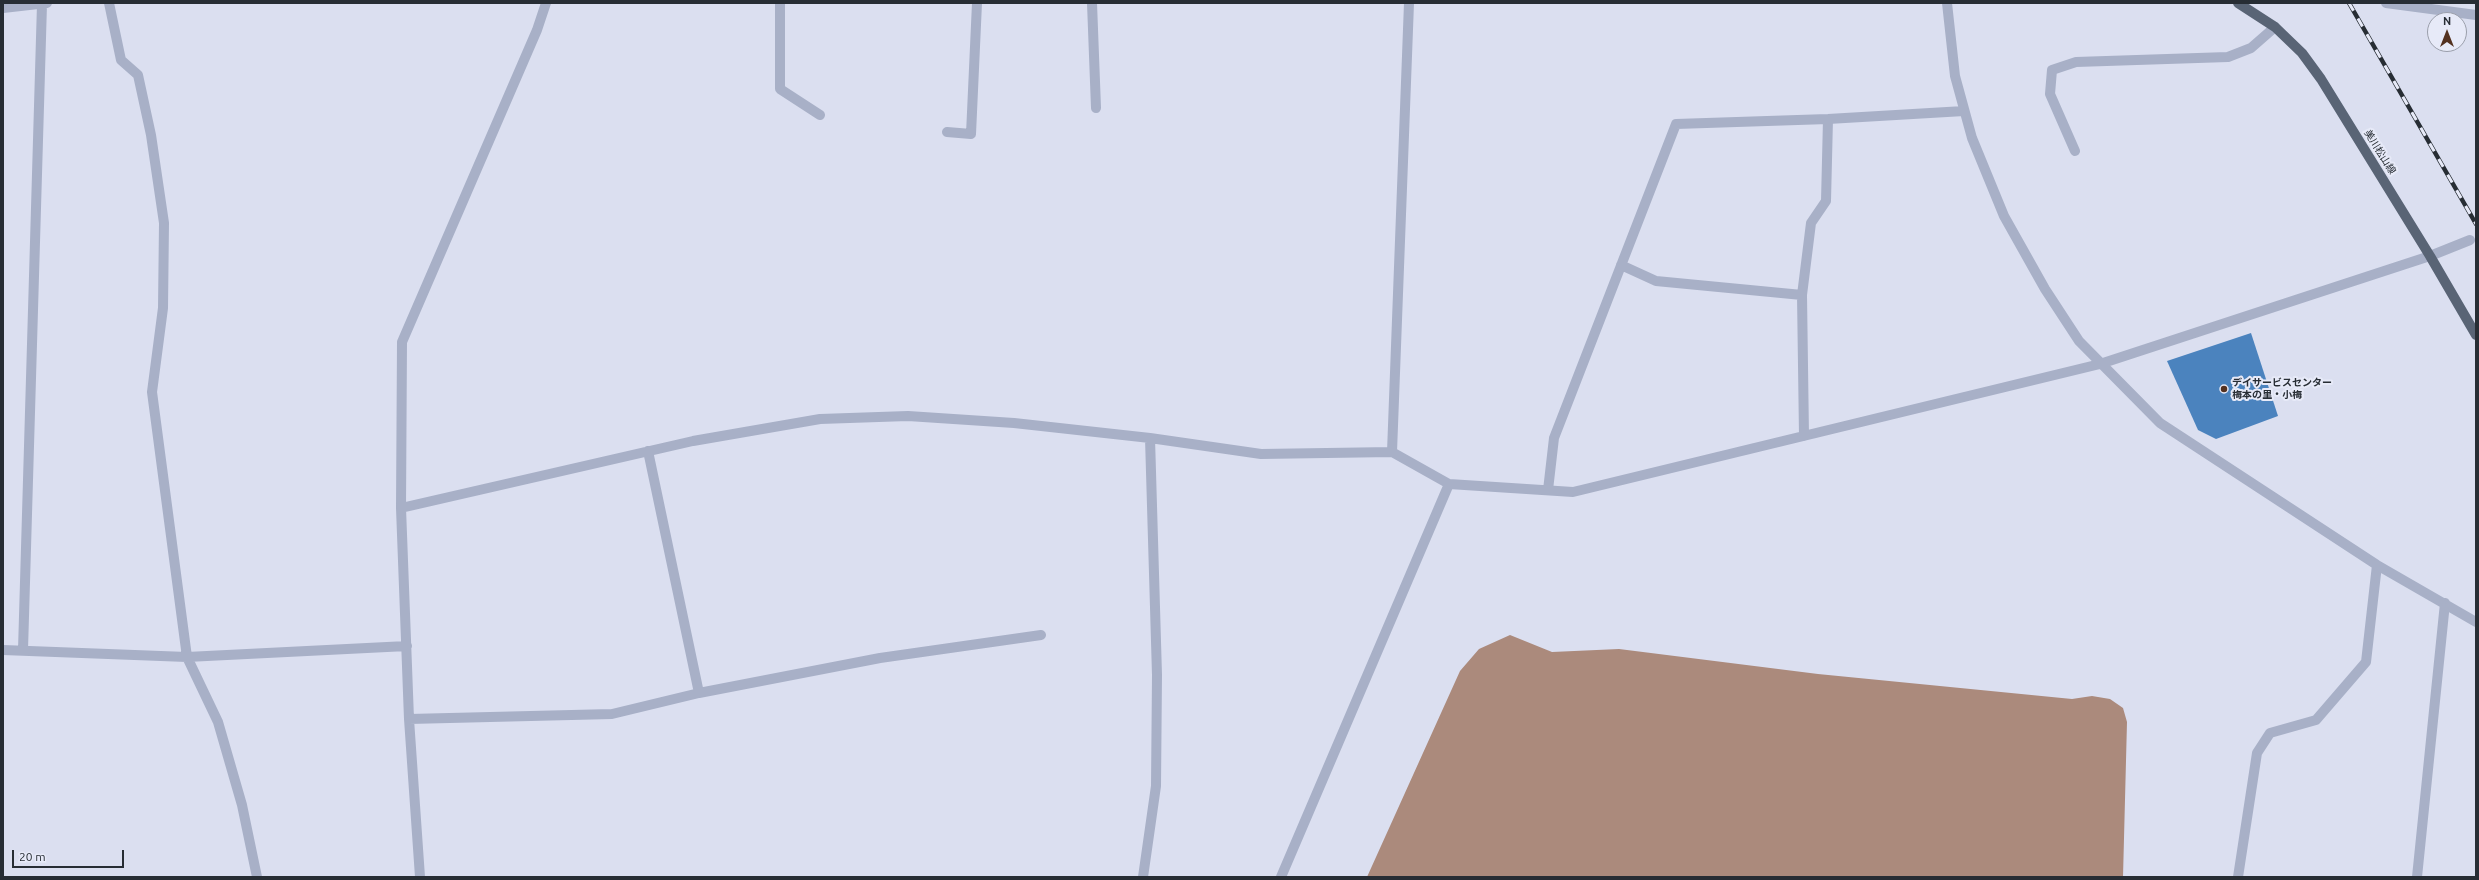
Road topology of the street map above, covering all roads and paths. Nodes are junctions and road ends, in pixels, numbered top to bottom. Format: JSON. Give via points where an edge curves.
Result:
{"nodes":[{"id":1,"x":109,"y":3,"type":"edge"},
{"id":2,"x":546,"y":3,"type":"edge"},
{"id":3,"x":780,"y":3,"type":"edge"},
{"id":4,"x":977,"y":3,"type":"edge"},
{"id":5,"x":1092,"y":3,"type":"edge"},
{"id":6,"x":1409,"y":3,"type":"edge"},
{"id":7,"x":1947,"y":3,"type":"edge"},
{"id":8,"x":2238,"y":3,"type":"edge"},
{"id":9,"x":2386,"y":3,"type":"edge"},
{"id":10,"x":45,"y":4,"type":"edge"},
{"id":11,"x":3,"y":8,"type":"edge"},
{"id":12,"x":2476,"y":16,"type":"edge"},
{"id":13,"x":2275,"y":27,"type":"junction"},
{"id":14,"x":1096,"y":108,"type":"dead end"},
{"id":15,"x":1964,"y":111,"type":"junction"},
{"id":16,"x":820,"y":115,"type":"dead end"},
{"id":17,"x":1828,"y":119,"type":"junction"},
{"id":18,"x":947,"y":132,"type":"dead end"},
{"id":19,"x":2075,"y":152,"type":"dead end"},
{"id":20,"x":2470,"y":240,"type":"dead end"},
{"id":21,"x":2430,"y":256,"type":"junction"},
{"id":22,"x":1621,"y":265,"type":"junction"},
{"id":23,"x":1802,"y":295,"type":"junction"},
{"id":24,"x":2476,"y":335,"type":"edge"},
{"id":25,"x":2100,"y":364,"type":"junction"},
{"id":26,"x":1804,"y":436,"type":"junction"},
{"id":27,"x":1150,"y":438,"type":"junction"},
{"id":28,"x":648,"y":450,"type":"junction"},
{"id":29,"x":1392,"y":452,"type":"junction"},
{"id":30,"x":1449,"y":484,"type":"junction"},
{"id":31,"x":1548,"y":490,"type":"junction"},
{"id":32,"x":401,"y":508,"type":"junction"},
{"id":33,"x":2377,"y":565,"type":"junction"},
{"id":34,"x":2445,"y":603,"type":"junction"},
{"id":35,"x":2476,"y":622,"type":"edge"},
{"id":36,"x":1041,"y":635,"type":"dead end"},
{"id":37,"x":407,"y":646,"type":"junction"},
{"id":38,"x":3,"y":650,"type":"edge"},
{"id":39,"x":22,"y":650,"type":"junction"},
{"id":40,"x":187,"y":657,"type":"junction"},
{"id":41,"x":699,"y":693,"type":"junction"},
{"id":42,"x":409,"y":719,"type":"junction"},
{"id":43,"x":258,"y":877,"type":"edge"},
{"id":44,"x":420,"y":877,"type":"edge"},
{"id":45,"x":1143,"y":877,"type":"edge"},
{"id":46,"x":1281,"y":877,"type":"edge"},
{"id":47,"x":2238,"y":877,"type":"edge"},
{"id":48,"x":2417,"y":877,"type":"edge"}],
"edges":[{"from":1,"to":40,"type":"street","via":[[121,60],[138,75],[152,135],[164,223],[163,308],[152,392]]},
{"from":2,"to":32,"type":"street","via":[[537,30],[402,342]]},
{"from":3,"to":16,"type":"street","via":[[780,89]]},
{"from":4,"to":18,"type":"street","via":[[971,134]]},
{"from":5,"to":14,"type":"street"},
{"from":6,"to":29,"type":"street"},
{"from":7,"to":15,"type":"street","via":[[1955,76]]},
{"from":8,"to":13,"type":"main road","name":"美川松山線"},
{"from":9,"to":12,"type":"street"},
{"from":10,"to":11,"type":"street"},
{"from":10,"to":39,"type":"street"},
{"from":13,"to":19,"type":"street","via":[[2251,48],[2228,56],[2076,62],[2052,70],[2050,94]]},
{"from":13,"to":21,"type":"main road","name":"美川松山線","via":[[2302,53],[2321,80]]},
{"from":15,"to":17,"type":"street"},
{"from":15,"to":25,"type":"street","via":[[1972,138],[2004,216],[2079,341]]},
{"from":17,"to":22,"type":"street","via":[[1676,124]]},
{"from":17,"to":23,"type":"street","via":[[1826,201],[1811,223]]},
{"from":20,"to":21,"type":"street"},
{"from":21,"to":24,"type":"main road","name":"美川松山線"},
{"from":21,"to":25,"type":"street"},
{"from":22,"to":23,"type":"street","via":[[1656,281]]},
{"from":22,"to":31,"type":"street","via":[[1554,438]]},
{"from":23,"to":26,"type":"street"},
{"from":25,"to":26,"type":"street"},
{"from":25,"to":33,"type":"street","via":[[2160,423]]},
{"from":26,"to":31,"type":"street","via":[[1573,492]]},
{"from":27,"to":28,"type":"street","via":[[1014,423],[908,416],[820,419]]},
{"from":27,"to":29,"type":"street","via":[[1261,454]]},
{"from":27,"to":45,"type":"street","via":[[1157,674],[1156,778]]},
{"from":28,"to":32,"type":"street"},
{"from":28,"to":41,"type":"street"},
{"from":29,"to":30,"type":"street"},
{"from":30,"to":31,"type":"street"},
{"from":30,"to":46,"type":"street"},
{"from":32,"to":37,"type":"street"},
{"from":33,"to":34,"type":"street"},
{"from":33,"to":47,"type":"street","via":[[2366,662],[2316,720],[2270,733],[2257,753]]},
{"from":34,"to":35,"type":"street"},
{"from":34,"to":48,"type":"street"},
{"from":36,"to":41,"type":"street","via":[[880,658]]},
{"from":37,"to":40,"type":"street"},
{"from":37,"to":42,"type":"street"},
{"from":38,"to":39,"type":"street"},
{"from":39,"to":40,"type":"street"},
{"from":40,"to":43,"type":"street","via":[[218,722],[242,806]]},
{"from":41,"to":42,"type":"street","via":[[612,714]]},
{"from":42,"to":44,"type":"street"}]}
